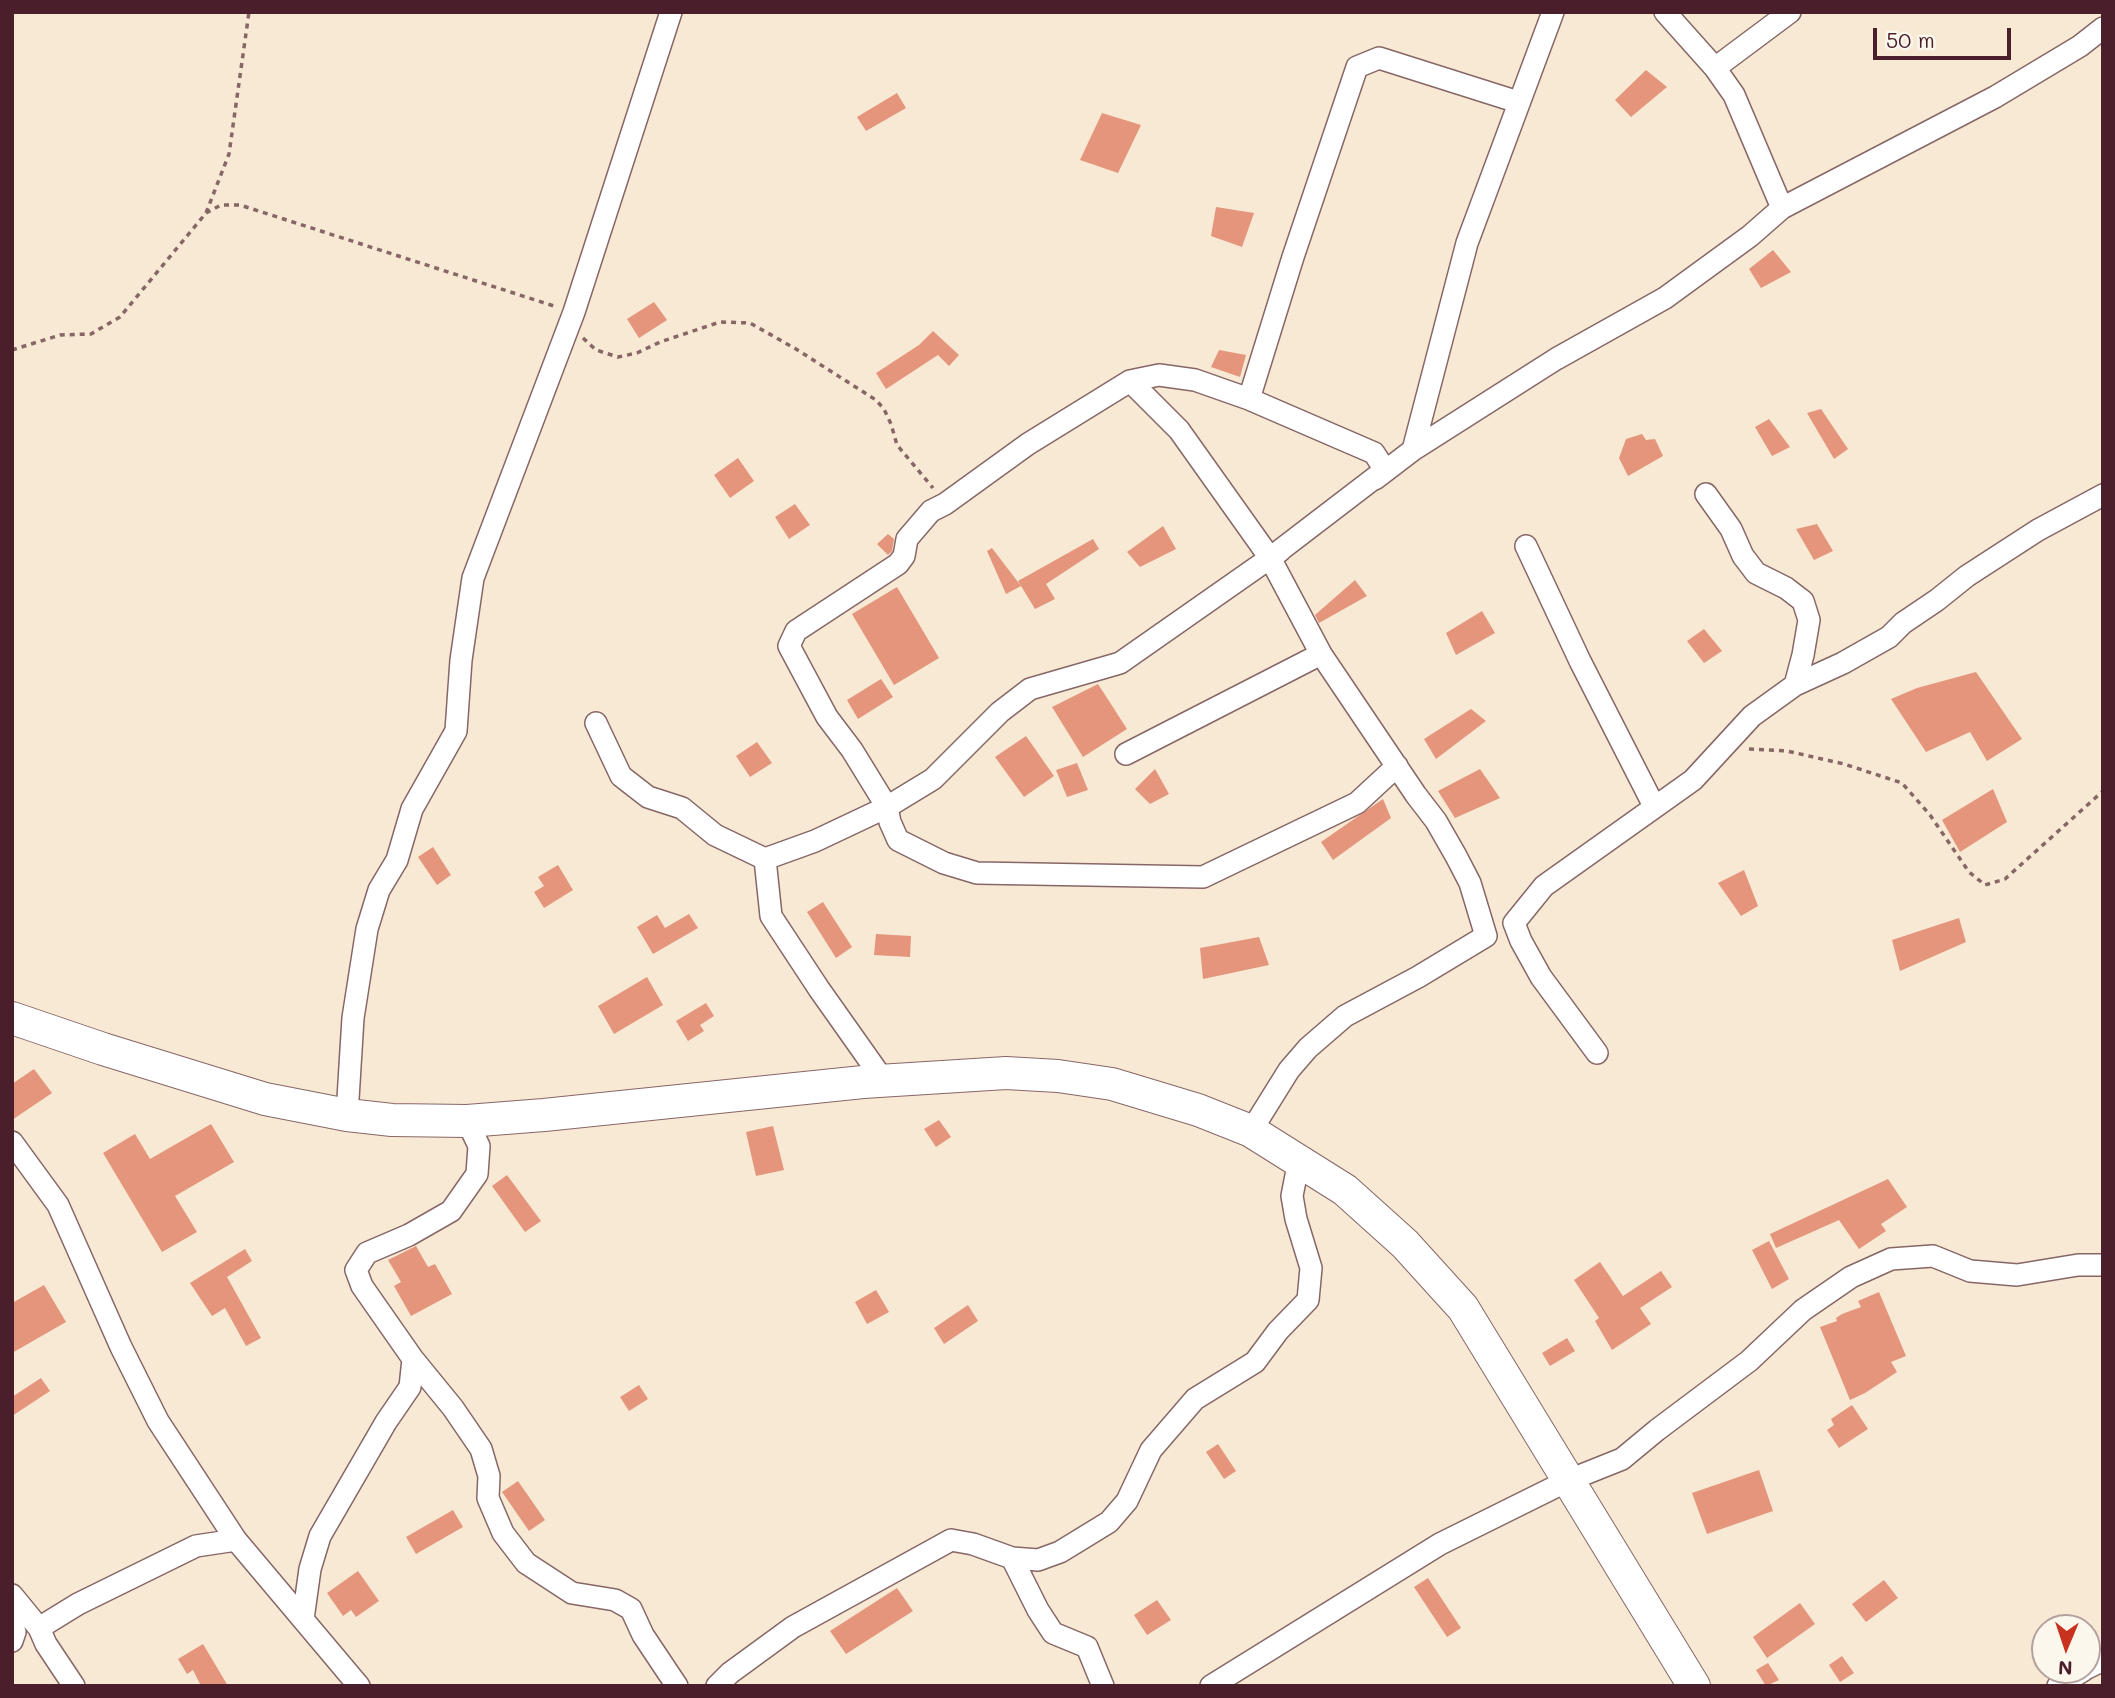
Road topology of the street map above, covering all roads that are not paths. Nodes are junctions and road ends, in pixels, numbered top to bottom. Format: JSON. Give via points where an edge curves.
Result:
{"nodes":[{"id":1,"x":671,"y":12,"type":"edge"},
{"id":2,"x":1553,"y":12,"type":"edge"},
{"id":3,"x":1665,"y":12,"type":"edge"},
{"id":4,"x":1790,"y":12,"type":"edge"},
{"id":5,"x":2103,"y":28,"type":"edge"},
{"id":6,"x":1715,"y":68,"type":"junction"},
{"id":7,"x":1518,"y":102,"type":"junction"},
{"id":8,"x":1782,"y":208,"type":"junction"},
{"id":9,"x":1130,"y":381,"type":"junction"},
{"id":10,"x":1249,"y":399,"type":"junction"},
{"id":11,"x":1413,"y":450,"type":"junction"},
{"id":12,"x":1706,"y":494,"type":"dead end"},
{"id":13,"x":2103,"y":495,"type":"edge"},
{"id":14,"x":1526,"y":546,"type":"dead end"},
{"id":15,"x":1270,"y":558,"type":"junction"},
{"id":16,"x":1321,"y":654,"type":"junction"},
{"id":17,"x":1794,"y":685,"type":"junction"},
{"id":18,"x":596,"y":723,"type":"dead end"},
{"id":19,"x":1126,"y":754,"type":"dead end"},
{"id":20,"x":1397,"y":766,"type":"junction"},
{"id":21,"x":1654,"y":806,"type":"junction"},
{"id":22,"x":887,"y":807,"type":"junction"},
{"id":23,"x":765,"y":859,"type":"junction"},
{"id":24,"x":1514,"y":923,"type":"junction"},
{"id":25,"x":1486,"y":936,"type":"junction"},
{"id":26,"x":12,"y":1018,"type":"edge"},
{"id":27,"x":1597,"y":1053,"type":"dead end"},
{"id":28,"x":884,"y":1081,"type":"junction"},
{"id":29,"x":347,"y":1115,"type":"junction"},
{"id":30,"x":467,"y":1121,"type":"junction"},
{"id":31,"x":1251,"y":1131,"type":"junction"},
{"id":32,"x":13,"y":1144,"type":"edge"},
{"id":33,"x":1299,"y":1160,"type":"junction"},
{"id":34,"x":2103,"y":1265,"type":"edge"},
{"id":35,"x":413,"y":1359,"type":"junction"},
{"id":36,"x":1567,"y":1481,"type":"junction"},
{"id":37,"x":236,"y":1540,"type":"junction"},
{"id":38,"x":1012,"y":1558,"type":"junction"},
{"id":39,"x":12,"y":1595,"type":"edge"},
{"id":40,"x":303,"y":1619,"type":"junction"},
{"id":41,"x":12,"y":1623,"type":"edge"},
{"id":42,"x":39,"y":1628,"type":"junction"},
{"id":43,"x":12,"y":1641,"type":"edge"},
{"id":44,"x":74,"y":1686,"type":"edge"},
{"id":45,"x":359,"y":1686,"type":"edge"},
{"id":46,"x":677,"y":1686,"type":"edge"},
{"id":47,"x":717,"y":1686,"type":"edge"},
{"id":48,"x":1104,"y":1686,"type":"edge"},
{"id":49,"x":1211,"y":1686,"type":"edge"},
{"id":50,"x":1694,"y":1686,"type":"edge"}],
"edges":[{"from":1,"to":29,"type":"street","via":[[574,312],[472,578],[456,731],[412,809],[397,860],[379,890],[367,929],[353,1018]]},
{"from":2,"to":7,"type":"street"},
{"from":3,"to":6,"type":"street"},
{"from":4,"to":6,"type":"street"},
{"from":5,"to":8,"type":"street","via":[[1995,97]]},
{"from":6,"to":8,"type":"street","via":[[1734,95]]},
{"from":7,"to":10,"type":"street","via":[[1379,58],[1357,67]]},
{"from":7,"to":11,"type":"street","via":[[1467,243]]},
{"from":8,"to":11,"type":"street","via":[[1665,298],[1556,359]]},
{"from":9,"to":10,"type":"street","via":[[1159,375],[1195,380]]},
{"from":9,"to":15,"type":"street","via":[[1179,430]]},
{"from":9,"to":22,"type":"street","via":[[931,511],[907,539],[898,564],[796,631],[789,646],[827,717]]},
{"from":10,"to":15,"type":"street","via":[[1374,453],[1385,470]]},
{"from":11,"to":15,"type":"street"},
{"from":12,"to":17,"type":"street","via":[[1756,573],[1803,601],[1809,620]]},
{"from":13,"to":17,"type":"street","via":[[1967,576],[1889,637]]},
{"from":14,"to":21,"type":"street"},
{"from":15,"to":16,"type":"street"},
{"from":15,"to":22,"type":"street","via":[[1120,663],[1030,689],[1000,712],[933,779]]},
{"from":16,"to":19,"type":"street"},
{"from":16,"to":20,"type":"street"},
{"from":17,"to":21,"type":"street","via":[[1752,716],[1693,780]]},
{"from":18,"to":23,"type":"street","via":[[621,776],[648,797],[682,808],[715,835]]},
{"from":20,"to":22,"type":"street","via":[[1357,803],[1203,877],[977,873],[898,840]]},
{"from":20,"to":25,"type":"street","via":[[1456,856],[1470,883]]},
{"from":21,"to":24,"type":"street","via":[[1544,886]]},
{"from":22,"to":23,"type":"street"},
{"from":23,"to":28,"type":"street","via":[[771,916]]},
{"from":24,"to":25,"type":"street"},
{"from":24,"to":27,"type":"street","via":[[1541,977]]},
{"from":25,"to":31,"type":"street","via":[[1345,1016],[1289,1070]]},
{"from":26,"to":29,"type":"main road","via":[[265,1099]]},
{"from":28,"to":30,"type":"main road"},
{"from":28,"to":31,"type":"main road","via":[[1006,1073],[1058,1076],[1112,1084]]},
{"from":29,"to":30,"type":"main road"},
{"from":30,"to":35,"type":"street","via":[[479,1146],[477,1174],[451,1211],[368,1253],[356,1270],[362,1286]]},
{"from":31,"to":33,"type":"main road"},
{"from":32,"to":37,"type":"street","via":[[58,1205],[158,1420]]},
{"from":33,"to":36,"type":"main road","via":[[1345,1190],[1405,1244],[1463,1308]]},
{"from":33,"to":38,"type":"street","via":[[1292,1196],[1311,1268],[1308,1300],[1255,1362],[1195,1399],[1151,1450],[1127,1501],[1109,1522],[1060,1552],[1038,1560]]},
{"from":34,"to":36,"type":"street","via":[[2017,1275],[1970,1271],[1933,1256],[1891,1259],[1852,1277],[1803,1310],[1749,1361],[1622,1459]]},
{"from":35,"to":40,"type":"street","via":[[410,1387],[320,1536]]},
{"from":35,"to":46,"type":"street","via":[[481,1449],[489,1476],[488,1498],[503,1533],[526,1563],[572,1593],[615,1600],[631,1609]]},
{"from":36,"to":49,"type":"street","via":[[1440,1544]]},
{"from":36,"to":50,"type":"main road"},
{"from":37,"to":40,"type":"street"},
{"from":37,"to":42,"type":"street","via":[[196,1546]]},
{"from":38,"to":47,"type":"street","via":[[951,1540],[793,1627]]},
{"from":38,"to":48,"type":"street","via":[[1054,1633],[1087,1647]]},
{"from":39,"to":42,"type":"street"},
{"from":40,"to":45,"type":"street"},
{"from":41,"to":43,"type":"street"},
{"from":42,"to":44,"type":"street"}]}
